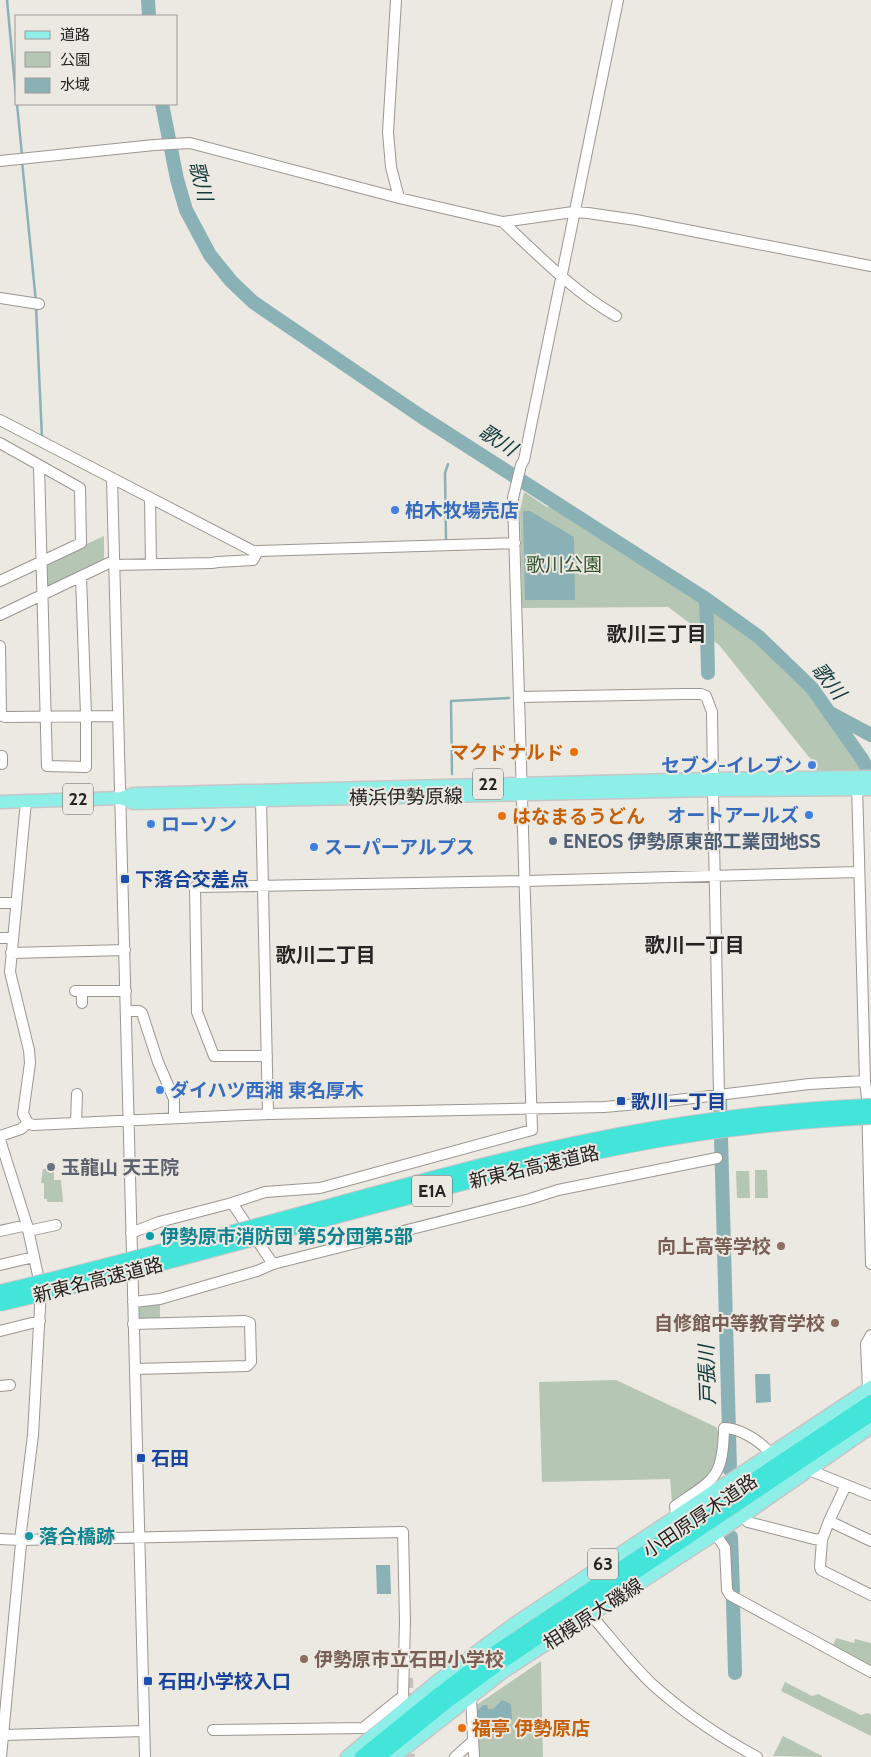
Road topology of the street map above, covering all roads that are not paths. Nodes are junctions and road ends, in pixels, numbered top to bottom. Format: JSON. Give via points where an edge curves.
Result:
{"nodes":[{"id":1,"x":396,"y":0,"type":"edge"},
{"id":2,"x":618,"y":0,"type":"edge"},
{"id":3,"x":0,"y":161,"type":"edge"},
{"id":4,"x":399,"y":198,"type":"junction"},
{"id":5,"x":573,"y":212,"type":"junction"},
{"id":6,"x":503,"y":222,"type":"junction"},
{"id":7,"x":871,"y":266,"type":"edge"},
{"id":8,"x":560,"y":277,"type":"junction"},
{"id":9,"x":0,"y":298,"type":"edge"},
{"id":10,"x":39,"y":304,"type":"dead end"},
{"id":11,"x":616,"y":316,"type":"dead end"},
{"id":12,"x":0,"y":420,"type":"edge"},
{"id":13,"x":0,"y":443,"type":"edge"},
{"id":14,"x":39,"y":466,"type":"junction"},
{"id":15,"x":112,"y":478,"type":"junction"},
{"id":16,"x":150,"y":498,"type":"junction"},
{"id":17,"x":515,"y":543,"type":"junction"},
{"id":18,"x":258,"y":551,"type":"junction"},
{"id":19,"x":41,"y":563,"type":"junction"},
{"id":20,"x":113,"y":563,"type":"junction"},
{"id":21,"x":151,"y":564,"type":"junction"},
{"id":22,"x":81,"y":577,"type":"junction"},
{"id":23,"x":0,"y":581,"type":"edge"},
{"id":24,"x":42,"y":596,"type":"junction"},
{"id":25,"x":0,"y":615,"type":"edge"},
{"id":26,"x":0,"y":646,"type":"edge"},
{"id":27,"x":520,"y":697,"type":"junction"},
{"id":28,"x":0,"y":715,"type":"edge"},
{"id":29,"x":86,"y":715,"type":"junction"},
{"id":30,"x":45,"y":716,"type":"junction"},
{"id":31,"x":117,"y":716,"type":"junction"},
{"id":32,"x":864,"y":783,"type":"edge"},
{"id":33,"x":713,"y":785,"type":"junction"},
{"id":34,"x":522,"y":789,"type":"junction"},
{"id":35,"x":121,"y":798,"type":"junction"},
{"id":36,"x":261,"y":799,"type":"junction"},
{"id":37,"x":26,"y":801,"type":"junction"},
{"id":38,"x":0,"y":802,"type":"edge"},
{"id":39,"x":859,"y":872,"type":"junction"},
{"id":40,"x":716,"y":876,"type":"junction"},
{"id":41,"x":525,"y":881,"type":"junction"},
{"id":42,"x":263,"y":885,"type":"junction"},
{"id":43,"x":0,"y":903,"type":"edge"},
{"id":44,"x":16,"y":903,"type":"junction"},
{"id":45,"x":0,"y":938,"type":"edge"},
{"id":46,"x":12,"y":938,"type":"junction"},
{"id":47,"x":125,"y":950,"type":"junction"},
{"id":48,"x":11,"y":953,"type":"junction"},
{"id":49,"x":0,"y":979,"type":"edge"},
{"id":50,"x":11,"y":979,"type":"junction"},
{"id":51,"x":126,"y":991,"type":"junction"},
{"id":52,"x":82,"y":1003,"type":"dead end"},
{"id":53,"x":126,"y":1011,"type":"junction"},
{"id":54,"x":267,"y":1056,"type":"junction"},
{"id":55,"x":865,"y":1081,"type":"junction"},
{"id":56,"x":77,"y":1094,"type":"dead end"},
{"id":57,"x":719,"y":1095,"type":"junction"},
{"id":58,"x":871,"y":1106,"type":"edge"},
{"id":59,"x":531,"y":1108,"type":"junction"},
{"id":60,"x":268,"y":1114,"type":"junction"},
{"id":61,"x":871,"y":1117,"type":"edge"},
{"id":62,"x":174,"y":1118,"type":"junction"},
{"id":63,"x":129,"y":1120,"type":"junction"},
{"id":64,"x":28,"y":1123,"type":"junction"},
{"id":65,"x":76,"y":1123,"type":"junction"},
{"id":66,"x":0,"y":1138,"type":"edge"},
{"id":67,"x":870,"y":1147,"type":"edge"},
{"id":68,"x":717,"y":1158,"type":"dead end"},
{"id":69,"x":232,"y":1203,"type":"junction"},
{"id":70,"x":53,"y":1227,"type":"dead end"},
{"id":71,"x":28,"y":1228,"type":"junction"},
{"id":72,"x":0,"y":1231,"type":"edge"},
{"id":73,"x":131,"y":1232,"type":"junction"},
{"id":74,"x":34,"y":1257,"type":"junction"},
{"id":75,"x":301,"y":1257,"type":"junction"},
{"id":76,"x":316,"y":1261,"type":"dead end"},
{"id":77,"x":273,"y":1264,"type":"junction"},
{"id":78,"x":871,"y":1264,"type":"edge"},
{"id":79,"x":0,"y":1266,"type":"edge"},
{"id":80,"x":0,"y":1292,"type":"edge"},
{"id":81,"x":133,"y":1302,"type":"junction"},
{"id":82,"x":0,"y":1304,"type":"edge"},
{"id":83,"x":40,"y":1322,"type":"junction"},
{"id":84,"x":133,"y":1324,"type":"junction"},
{"id":85,"x":0,"y":1331,"type":"edge"},
{"id":86,"x":871,"y":1335,"type":"edge"},
{"id":87,"x":135,"y":1369,"type":"junction"},
{"id":88,"x":870,"y":1393,"type":"edge"},
{"id":89,"x":871,"y":1414,"type":"edge"},
{"id":90,"x":871,"y":1427,"type":"edge"},
{"id":91,"x":770,"y":1453,"type":"junction"},
{"id":92,"x":809,"y":1470,"type":"junction"},
{"id":93,"x":846,"y":1485,"type":"junction"},
{"id":94,"x":871,"y":1495,"type":"edge"},
{"id":95,"x":676,"y":1516,"type":"junction"},
{"id":96,"x":743,"y":1516,"type":"junction"},
{"id":97,"x":829,"y":1521,"type":"junction"},
{"id":98,"x":715,"y":1533,"type":"junction"},
{"id":99,"x":139,"y":1538,"type":"junction"},
{"id":100,"x":0,"y":1539,"type":"edge"},
{"id":101,"x":20,"y":1540,"type":"junction"},
{"id":102,"x":822,"y":1540,"type":"junction"},
{"id":103,"x":871,"y":1541,"type":"edge"},
{"id":104,"x":871,"y":1595,"type":"edge"},
{"id":105,"x":591,"y":1615,"type":"junction"},
{"id":106,"x":403,"y":1648,"type":"junction"},
{"id":107,"x":871,"y":1672,"type":"edge"},
{"id":108,"x":408,"y":1678,"type":"tunnel mouth"},
{"id":109,"x":471,"y":1696,"type":"junction"},
{"id":110,"x":407,"y":1699,"type":"junction"},
{"id":111,"x":213,"y":1730,"type":"dead end"},
{"id":112,"x":144,"y":1731,"type":"junction"},
{"id":113,"x":366,"y":1733,"type":"junction"},
{"id":114,"x":4,"y":1735,"type":"junction"},
{"id":115,"x":473,"y":1741,"type":"junction"},
{"id":116,"x":1,"y":1757,"type":"edge"},
{"id":117,"x":145,"y":1757,"type":"edge"},
{"id":118,"x":347,"y":1757,"type":"edge"},
{"id":119,"x":362,"y":1757,"type":"edge"},
{"id":120,"x":378,"y":1757,"type":"edge"},
{"id":121,"x":394,"y":1757,"type":"edge"},
{"id":122,"x":455,"y":1757,"type":"edge"},
{"id":123,"x":474,"y":1757,"type":"edge"},
{"id":124,"x":757,"y":1757,"type":"edge"}],
"edges":[{"from":1,"to":4,"type":"street","via":[[388,132],[391,167]]},
{"from":2,"to":5,"type":"street"},
{"from":3,"to":4,"type":"street","via":[[190,143]]},
{"from":4,"to":6,"type":"street"},
{"from":5,"to":6,"type":"street"},
{"from":5,"to":7,"type":"street","via":[[636,220]]},
{"from":5,"to":8,"type":"street"},
{"from":6,"to":8,"type":"street"},
{"from":8,"to":11,"type":"street"},
{"from":8,"to":17,"type":"street","via":[[526,450],[514,492]]},
{"from":9,"to":10,"type":"street"},
{"from":12,"to":15,"type":"street"},
{"from":13,"to":14,"type":"street"},
{"from":14,"to":19,"type":"street"},
{"from":14,"to":19,"type":"street","via":[[80,488],[81,544]]},
{"from":15,"to":16,"type":"street"},
{"from":15,"to":20,"type":"street"},
{"from":16,"to":18,"type":"street"},
{"from":16,"to":21,"type":"street"},
{"from":17,"to":18,"type":"street"},
{"from":17,"to":27,"type":"street"},
{"from":18,"to":21,"type":"street","via":[[253,560]]},
{"from":19,"to":23,"type":"street"},
{"from":19,"to":24,"type":"street"},
{"from":20,"to":21,"type":"street"},
{"from":20,"to":22,"type":"street"},
{"from":20,"to":31,"type":"street"},
{"from":22,"to":24,"type":"street"},
{"from":22,"to":29,"type":"street"},
{"from":24,"to":25,"type":"street"},
{"from":24,"to":30,"type":"street"},
{"from":26,"to":28,"type":"street"},
{"from":27,"to":33,"type":"street","via":[[706,696],[712,712]]},
{"from":27,"to":34,"type":"street"},
{"from":28,"to":30,"type":"street"},
{"from":29,"to":30,"type":"street"},
{"from":29,"to":30,"type":"street","via":[[86,766],[47,766]]},
{"from":29,"to":31,"type":"street"},
{"from":31,"to":35,"type":"street"},
{"from":32,"to":33,"type":"main road","name":"横浜伊勢原線","number":"22"},
{"from":32,"to":39,"type":"street"},
{"from":33,"to":34,"type":"main road","name":"横浜伊勢原線","number":"22"},
{"from":33,"to":40,"type":"street"},
{"from":34,"to":35,"type":"main road","name":"横浜伊勢原線","number":"22","via":[[134,794]]},
{"from":34,"to":36,"type":"main road","name":"横浜伊勢原線","number":"22"},
{"from":34,"to":41,"type":"street"},
{"from":35,"to":36,"type":"main road","name":"横浜伊勢原線","number":"22","via":[[134,803]]},
{"from":35,"to":37,"type":"main road","name":"横浜伊勢原線","number":"22"},
{"from":35,"to":47,"type":"street"},
{"from":36,"to":42,"type":"street"},
{"from":37,"to":38,"type":"main road","name":"横浜伊勢原線","number":"22"},
{"from":37,"to":44,"type":"street"},
{"from":39,"to":40,"type":"street"},
{"from":39,"to":55,"type":"street"},
{"from":40,"to":41,"type":"street"},
{"from":40,"to":57,"type":"street"},
{"from":41,"to":42,"type":"street"},
{"from":41,"to":59,"type":"street"},
{"from":42,"to":54,"type":"street"},
{"from":42,"to":54,"type":"street","via":[[195,887],[197,1012],[214,1056]]},
{"from":43,"to":44,"type":"street"},
{"from":44,"to":46,"type":"street"},
{"from":45,"to":46,"type":"street"},
{"from":46,"to":48,"type":"street"},
{"from":47,"to":48,"type":"street"},
{"from":47,"to":51,"type":"street"},
{"from":48,"to":50,"type":"street"},
{"from":49,"to":50,"type":"street"},
{"from":50,"to":64,"type":"street","via":[[29,1050],[23,1114]]},
{"from":51,"to":52,"type":"street","via":[[78,991]]},
{"from":51,"to":53,"type":"street"},
{"from":53,"to":62,"type":"street","via":[[142,1013],[174,1099]]},
{"from":53,"to":63,"type":"street"},
{"from":54,"to":60,"type":"street"},
{"from":55,"to":57,"type":"street"},
{"from":55,"to":67,"type":"street"},
{"from":56,"to":65,"type":"street"},
{"from":57,"to":59,"type":"street","via":[[604,1107]]},
{"from":58,"to":80,"type":"highway","name":"新東名高速道路","number":"E1A","bridge":true,"via":[[721,1119],[577,1144],[437,1177],[151,1255]]},
{"from":59,"to":60,"type":"street"},
{"from":59,"to":69,"type":"street","via":[[532,1130],[320,1188],[265,1192]]},
{"from":60,"to":62,"type":"street"},
{"from":61,"to":82,"type":"highway","name":"新東名高速道路","number":"E1A","bridge":true,"via":[[723,1131],[579,1156],[434,1190]]},
{"from":62,"to":63,"type":"street"},
{"from":63,"to":65,"type":"street"},
{"from":63,"to":73,"type":"street"},
{"from":64,"to":65,"type":"street"},
{"from":64,"to":66,"type":"street"},
{"from":66,"to":71,"type":"street"},
{"from":67,"to":78,"type":"street"},
{"from":68,"to":75,"type":"street","via":[[558,1190]]},
{"from":69,"to":73,"type":"street"},
{"from":69,"to":77,"type":"street"},
{"from":70,"to":71,"type":"street"},
{"from":71,"to":72,"type":"street"},
{"from":71,"to":74,"type":"street"},
{"from":73,"to":81,"type":"street"},
{"from":74,"to":79,"type":"street"},
{"from":74,"to":83,"type":"street","via":[[41,1290]]},
{"from":75,"to":76,"type":"street"},
{"from":75,"to":77,"type":"street"},
{"from":77,"to":81,"type":"street","via":[[160,1299]]},
{"from":81,"to":84,"type":"street"},
{"from":83,"to":85,"type":"street"},
{"from":83,"to":101,"type":"street","via":[[33,1435]]},
{"from":84,"to":87,"type":"street"},
{"from":84,"to":87,"type":"street","via":[[245,1321],[250,1324],[251,1362],[247,1366]]},
{"from":86,"to":88,"type":"street","via":[[866,1344]]},
{"from":87,"to":99,"type":"street"},
{"from":88,"to":91,"type":"main road","name":"相模原大磯線","number":"63"},
{"from":88,"to":119,"type":"highway","name":"小田原厚木道路","via":[[486,1659]]},
{"from":89,"to":120,"type":"highway","name":"小田原厚木道路","via":[[492,1668]]},
{"from":90,"to":92,"type":"main road","name":"相模原大磯線","number":"63"},
{"from":91,"to":95,"type":"main road","name":"相模原大磯線","number":"63"},
{"from":91,"to":95,"type":"street","via":[[760,1443],[724,1428],[723,1453],[718,1470],[707,1485],[675,1506]]},
{"from":92,"to":93,"type":"street"},
{"from":92,"to":96,"type":"main road","name":"相模原大磯線","number":"63"},
{"from":93,"to":94,"type":"street"},
{"from":93,"to":97,"type":"street"},
{"from":95,"to":110,"type":"main road","name":"相模原大磯線","number":"63"},
{"from":96,"to":98,"type":"main road","name":"相模原大磯線","number":"63"},
{"from":96,"to":102,"type":"street","via":[[748,1522]]},
{"from":97,"to":102,"type":"street"},
{"from":97,"to":103,"type":"street"},
{"from":98,"to":105,"type":"main road","name":"相模原大磯線","number":"63"},
{"from":98,"to":107,"type":"street","via":[[725,1548],[730,1595]]},
{"from":99,"to":101,"type":"street"},
{"from":99,"to":106,"type":"street","via":[[403,1532]]},
{"from":99,"to":112,"type":"street"},
{"from":100,"to":101,"type":"street"},
{"from":101,"to":114,"type":"street"},
{"from":102,"to":104,"type":"street","via":[[822,1570],[844,1578]]},
{"from":105,"to":109,"type":"main road","name":"相模原大磯線","number":"63"},
{"from":105,"to":124,"type":"street","via":[[653,1684],[705,1726]]},
{"from":106,"to":108,"type":"street","via":[[407,1650]]},
{"from":106,"to":110,"type":"street"},
{"from":109,"to":115,"type":"street"},
{"from":109,"to":121,"type":"main road","name":"相模原大磯線","number":"63"},
{"from":110,"to":113,"type":"main road","name":"相模原大磯線","number":"63"},
{"from":111,"to":113,"type":"street"},
{"from":112,"to":114,"type":"street"},
{"from":112,"to":117,"type":"street"},
{"from":113,"to":118,"type":"main road","name":"相模原大磯線","number":"63"},
{"from":114,"to":116,"type":"street"},
{"from":115,"to":122,"type":"street"},
{"from":115,"to":123,"type":"street"}]}
